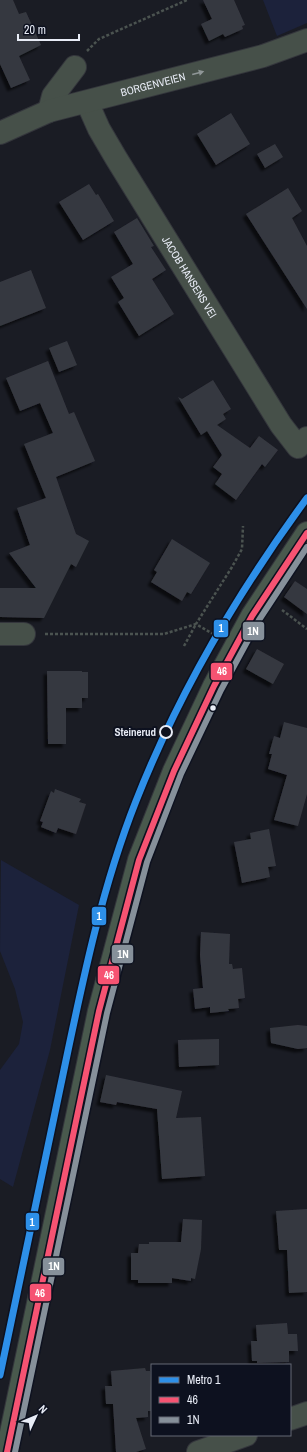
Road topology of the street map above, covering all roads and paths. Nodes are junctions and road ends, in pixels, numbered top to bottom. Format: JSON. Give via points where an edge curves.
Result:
{"nodes":[{"id":1,"x":187,"y":0,"type":"edge"},
{"id":2,"x":307,"y":40,"type":"edge"},
{"id":3,"x":75,"y":67,"type":"joint"},
{"id":4,"x":87,"y":102,"type":"junction"},
{"id":5,"x":49,"y":111,"type":"junction"},
{"id":6,"x":0,"y":133,"type":"edge"},
{"id":7,"x":302,"y":442,"type":"edge"},
{"id":8,"x":244,"y":526,"type":"dead end"},
{"id":9,"x":307,"y":533,"type":"edge"},
{"id":10,"x":277,"y":607,"type":"dead end"},
{"id":11,"x":196,"y":624,"type":"junction"},
{"id":12,"x":307,"y":629,"type":"edge"},
{"id":13,"x":0,"y":634,"type":"edge"},
{"id":14,"x":24,"y":634,"type":"joint"},
{"id":15,"x":224,"y":640,"type":"dead end"},
{"id":16,"x":184,"y":646,"type":"dead end"},
{"id":17,"x":307,"y":1413,"type":"edge"},
{"id":18,"x":291,"y":1419,"type":"edge"},
{"id":19,"x":243,"y":1436,"type":"edge"},
{"id":20,"x":7,"y":1452,"type":"edge"},
{"id":21,"x":198,"y":1452,"type":"edge"}],
"edges":[{"from":1,"to":3,"type":"path","via":[[99,39]]},
{"from":4,"to":2,"type":"street","name":"BORGENVEIEN","one_way":true,"via":[[264,56]]},
{"from":3,"to":5,"type":"street","via":[[53,96]]},
{"from":4,"to":5,"type":"street","name":"BORGENVEIEN"},
{"from":4,"to":7,"type":"street","name":"JACOB HANSENS VEI","via":[[116,158],[281,424]]},
{"from":5,"to":6,"type":"street","name":"BORGENVEIEN"},
{"from":8,"to":11,"type":"path","via":[[242,549]]},
{"from":9,"to":20,"type":"main road","via":[[252,616],[214,686],[174,771],[139,860],[99,1011]]},
{"from":10,"to":12,"type":"path"},
{"from":11,"to":14,"type":"path","via":[[164,634]]},
{"from":11,"to":15,"type":"path"},
{"from":11,"to":16,"type":"path"},
{"from":13,"to":14,"type":"street"},
{"from":17,"to":18,"type":"street"},
{"from":19,"to":21,"type":"street"}]}
